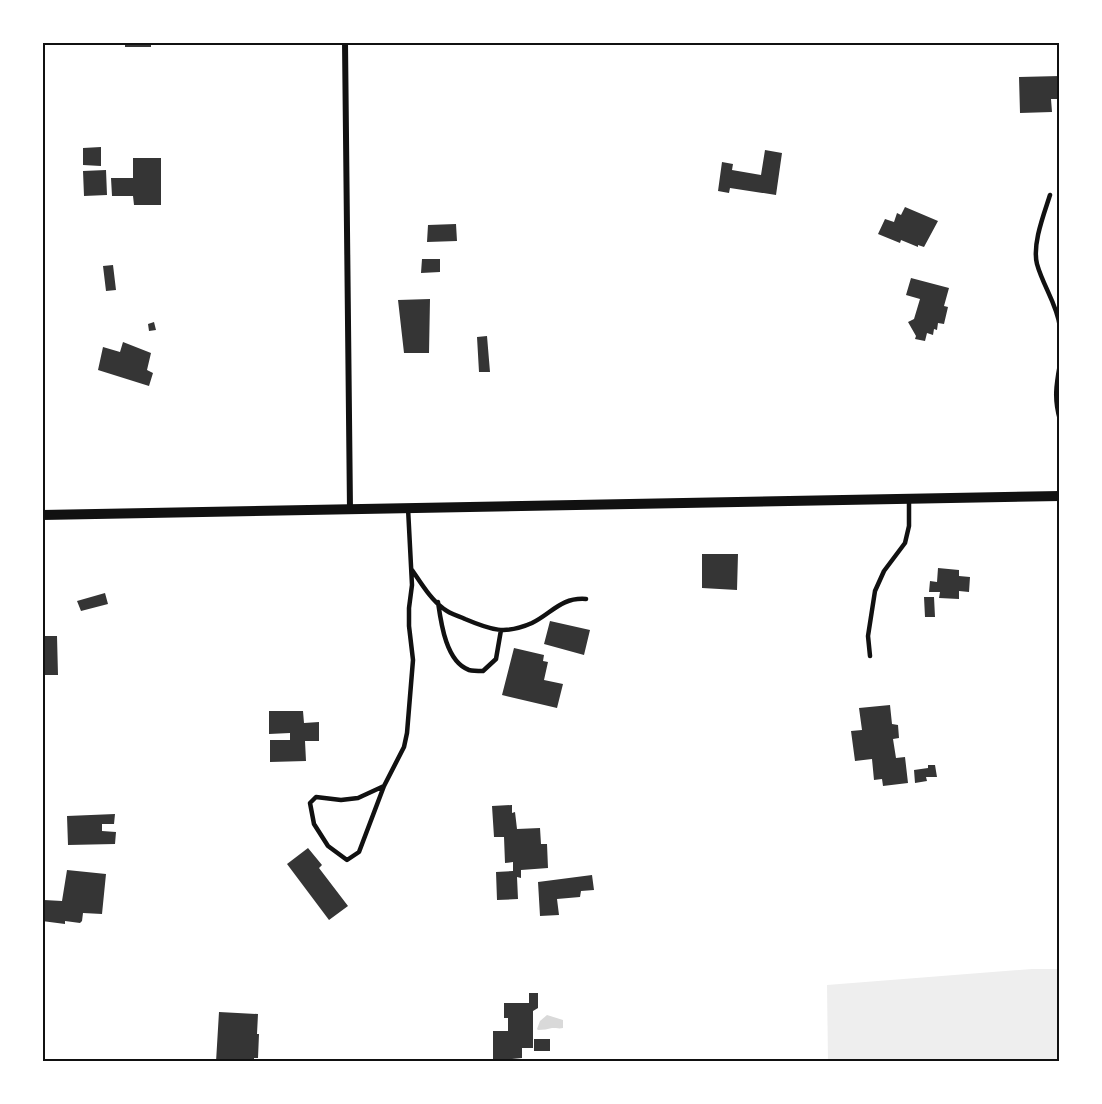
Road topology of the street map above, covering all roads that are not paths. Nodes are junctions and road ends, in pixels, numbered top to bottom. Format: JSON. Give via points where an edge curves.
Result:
{"nodes":[{"id":1,"x":345,"y":42,"type":"edge"},
{"id":2,"x":1050,"y":195,"type":"dead end"},
{"id":3,"x":1060,"y":327,"type":"edge"},
{"id":4,"x":1060,"y":364,"type":"edge"},
{"id":5,"x":1060,"y":420,"type":"edge"},
{"id":6,"x":1060,"y":496,"type":"edge"},
{"id":7,"x":909,"y":499,"type":"junction"},
{"id":8,"x":408,"y":508,"type":"junction"},
{"id":9,"x":350,"y":509,"type":"junction"},
{"id":10,"x":42,"y":515,"type":"edge"},
{"id":11,"x":412,"y":570,"type":"junction"},
{"id":12,"x":586,"y":599,"type":"dead end"},
{"id":13,"x":438,"y":602,"type":"junction"},
{"id":14,"x":501,"y":630,"type":"junction"},
{"id":15,"x":870,"y":656,"type":"dead end"},
{"id":16,"x":384,"y":786,"type":"junction"}],
"edges":[{"from":1,"to":9,"type":"street"},
{"from":2,"to":3,"type":"lane","via":[[1036,252]]},
{"from":4,"to":5,"type":"lane","via":[[1055,392]]},
{"from":6,"to":7,"type":"street"},
{"from":7,"to":8,"type":"street"},
{"from":7,"to":15,"type":"lane","via":[[905,543],[875,591],[868,636]]},
{"from":8,"to":9,"type":"street"},
{"from":8,"to":11,"type":"lane"},
{"from":9,"to":10,"type":"street"},
{"from":11,"to":13,"type":"lane"},
{"from":11,"to":16,"type":"lane","via":[[409,626],[413,660],[407,733]]},
{"from":12,"to":14,"type":"lane","via":[[576,598],[534,622]]},
{"from":13,"to":14,"type":"lane","via":[[444,610]]},
{"from":13,"to":14,"type":"lane","via":[[450,651],[458,664],[470,671],[483,670],[496,658]]},
{"from":16,"to":16,"type":"lane","via":[[359,852],[347,860],[328,846],[314,824],[310,803],[316,797],[358,798]]}]}
